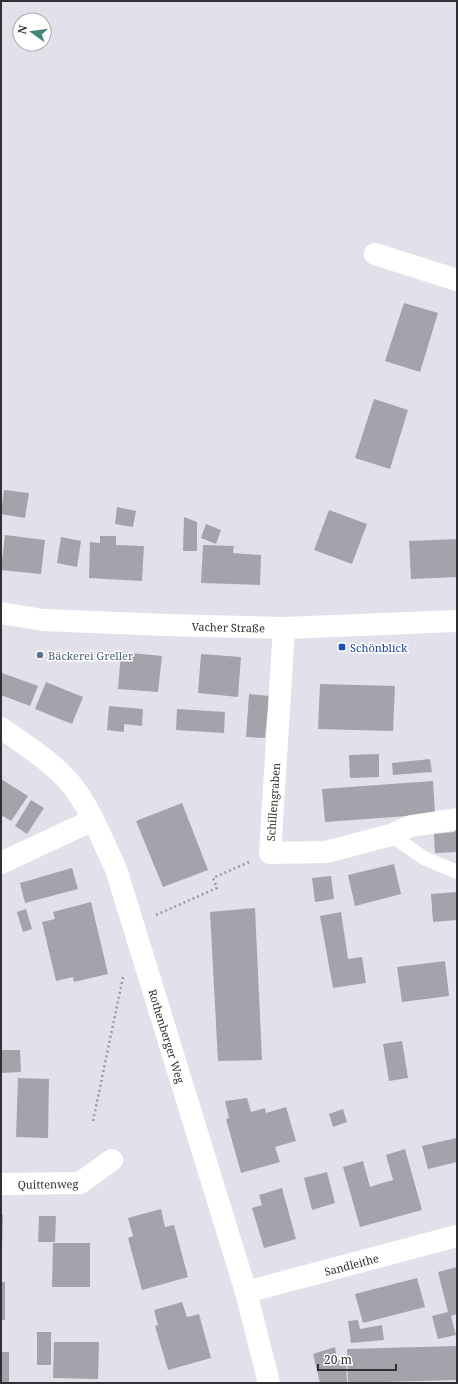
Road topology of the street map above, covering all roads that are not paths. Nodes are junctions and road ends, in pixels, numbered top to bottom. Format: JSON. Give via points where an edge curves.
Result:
{"nodes":[{"id":1,"x":375,"y":254,"type":"dead end"},
{"id":2,"x":457,"y":280,"type":"edge"},
{"id":3,"x":1,"y":613,"type":"edge"},
{"id":4,"x":457,"y":621,"type":"edge"},
{"id":5,"x":284,"y":628,"type":"junction"},
{"id":6,"x":1,"y":728,"type":"edge"},
{"id":7,"x":457,"y":819,"type":"edge"},
{"id":8,"x":93,"y":820,"type":"junction"},
{"id":9,"x":391,"y":834,"type":"junction"},
{"id":10,"x":1,"y":863,"type":"edge"},
{"id":11,"x":457,"y":872,"type":"edge"},
{"id":12,"x":112,"y":1160,"type":"dead end"},
{"id":13,"x":1,"y":1184,"type":"edge"},
{"id":14,"x":457,"y":1236,"type":"edge"},
{"id":15,"x":246,"y":1292,"type":"junction"},
{"id":16,"x":269,"y":1383,"type":"edge"}],
"edges":[{"from":1,"to":2,"type":"street"},
{"from":3,"to":5,"type":"street","name":"Vacher Straße","via":[[51,620]]},
{"from":4,"to":5,"type":"street","name":"Vacher Straße"},
{"from":5,"to":9,"type":"street","name":"Schillengraben","via":[[270,853],[326,852]]},
{"from":6,"to":8,"type":"street","name":"Rothenberger Weg","via":[[46,759],[73,788]]},
{"from":7,"to":9,"type":"street","name":"Schillengraben","via":[[411,826]]},
{"from":8,"to":10,"type":"street"},
{"from":8,"to":15,"type":"street","name":"Rothenberger Weg","via":[[116,869]]},
{"from":9,"to":11,"type":"lane","via":[[424,858]]},
{"from":12,"to":13,"type":"street","name":"Quittenweg","via":[[80,1183]]},
{"from":14,"to":15,"type":"street","name":"Sandleithe"},
{"from":15,"to":16,"type":"street","name":"Rothenberger Weg"}]}
